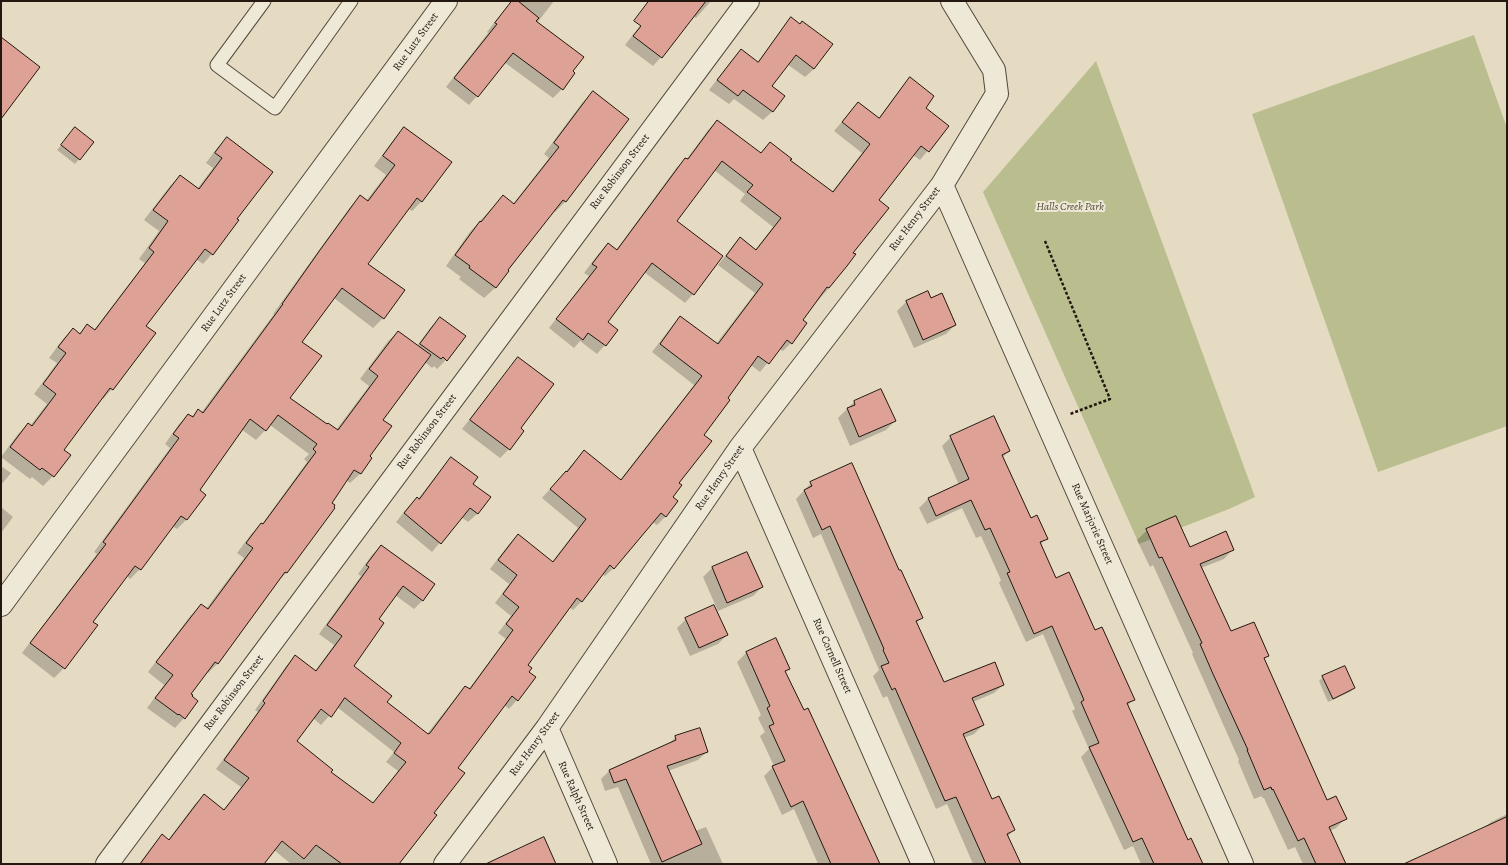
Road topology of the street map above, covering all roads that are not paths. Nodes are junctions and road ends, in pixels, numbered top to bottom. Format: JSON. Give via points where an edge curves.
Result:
{"nodes":[{"id":1,"x":264,"y":1,"type":"edge"},
{"id":2,"x":351,"y":1,"type":"edge"},
{"id":3,"x":446,"y":1,"type":"edge"},
{"id":4,"x":748,"y":1,"type":"edge"},
{"id":5,"x":952,"y":1,"type":"edge"},
{"id":6,"x":942,"y":185,"type":"junction"},
{"id":7,"x":740,"y":448,"type":"junction"},
{"id":8,"x":1,"y":604,"type":"edge"},
{"id":9,"x":547,"y":728,"type":"junction"},
{"id":10,"x":107,"y":864,"type":"edge"},
{"id":11,"x":445,"y":864,"type":"edge"},
{"id":12,"x":606,"y":864,"type":"edge"},
{"id":13,"x":923,"y":864,"type":"edge"},
{"id":14,"x":1242,"y":864,"type":"edge"}],
"edges":[{"from":1,"to":2,"type":"lane","via":[[216,65],[275,108]]},
{"from":3,"to":8,"type":"street","name":"Rue Lutz Street"},
{"from":4,"to":10,"type":"street","name":"Rue Robinson Street"},
{"from":5,"to":6,"type":"street","name":"Rue Henry Street","via":[[994,70],[997,94]]},
{"from":6,"to":7,"type":"street","name":"Rue Henry Street"},
{"from":6,"to":14,"type":"street","name":"Rue Marjorie Street"},
{"from":7,"to":9,"type":"street","name":"Rue Henry Street"},
{"from":7,"to":13,"type":"street","name":"Rue Cornell Street"},
{"from":9,"to":11,"type":"street","name":"Rue Henry Street"},
{"from":9,"to":12,"type":"street","name":"Rue Ralph Street"}]}
